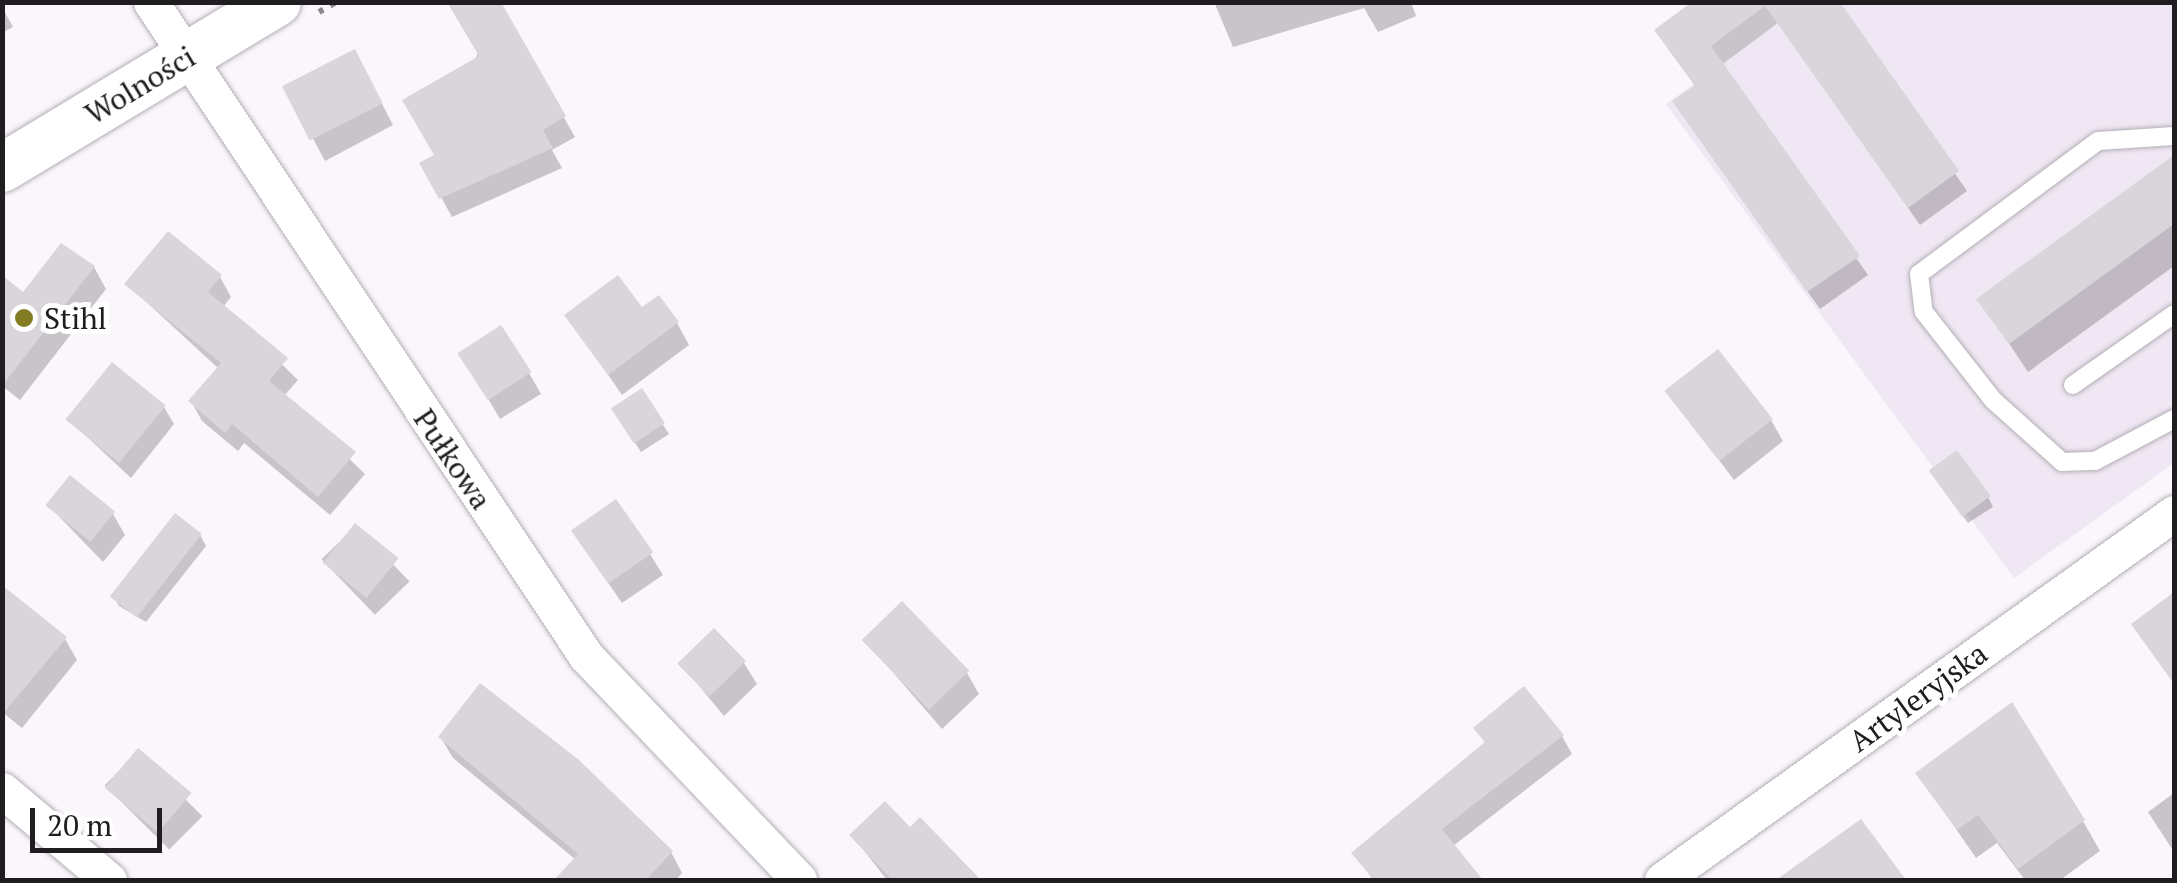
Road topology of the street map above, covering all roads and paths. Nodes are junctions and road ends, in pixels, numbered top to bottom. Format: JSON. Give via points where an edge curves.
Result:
{"nodes":[{"id":1,"x":151,"y":2,"type":"edge"},
{"id":2,"x":277,"y":2,"type":"edge"},
{"id":3,"x":185,"y":58,"type":"junction"},
{"id":4,"x":2174,"y":136,"type":"edge"},
{"id":5,"x":2,"y":168,"type":"edge"},
{"id":6,"x":2174,"y":314,"type":"edge"},
{"id":7,"x":2072,"y":385,"type":"dead end"},
{"id":8,"x":2174,"y":420,"type":"edge"},
{"id":9,"x":2174,"y":513,"type":"edge"},
{"id":10,"x":2,"y":790,"type":"edge"},
{"id":11,"x":109,"y":880,"type":"edge"},
{"id":12,"x":799,"y":880,"type":"edge"},
{"id":13,"x":1662,"y":880,"type":"edge"}],
"edges":[{"from":1,"to":3,"type":"street","name":"Pułkowa"},
{"from":2,"to":3,"type":"street","name":"Wolności"},
{"from":3,"to":5,"type":"street","name":"Wolności"},
{"from":3,"to":12,"type":"street","name":"Pułkowa","via":[[586,656]]},
{"from":4,"to":8,"type":"lane","via":[[2098,141],[1919,274],[1924,312],[1993,400],[2062,462],[2095,462]]},
{"from":6,"to":7,"type":"lane"},
{"from":9,"to":13,"type":"street","name":"Artyleryjska"},
{"from":10,"to":11,"type":"street"}]}
